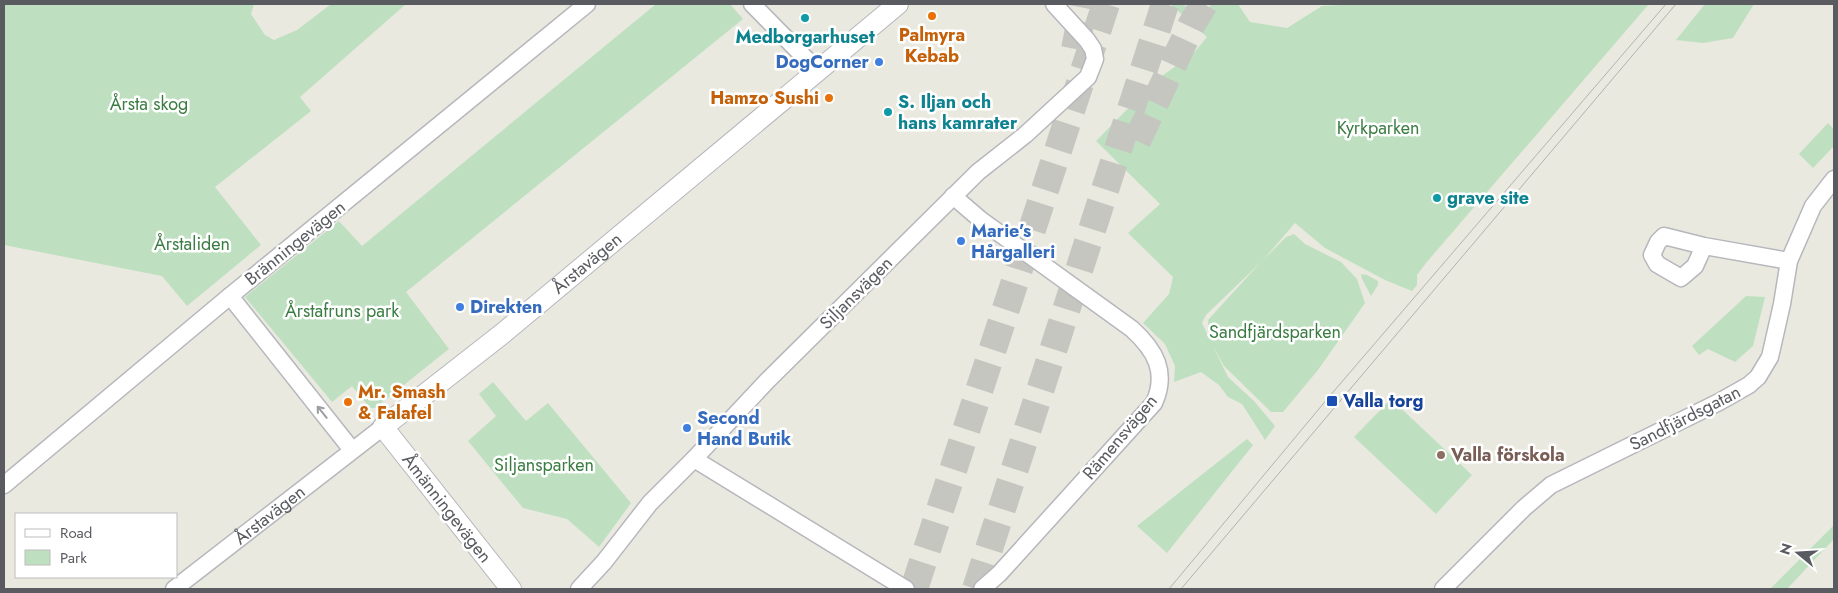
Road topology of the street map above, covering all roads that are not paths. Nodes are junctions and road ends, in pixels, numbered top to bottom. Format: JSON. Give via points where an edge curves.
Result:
{"nodes":[{"id":1,"x":587,"y":4,"type":"edge"},
{"id":2,"x":752,"y":4,"type":"edge"},
{"id":3,"x":898,"y":4,"type":"edge"},
{"id":4,"x":1054,"y":4,"type":"edge"},
{"id":5,"x":818,"y":71,"type":"junction"},
{"id":6,"x":1834,"y":180,"type":"edge"},
{"id":7,"x":953,"y":196,"type":"junction"},
{"id":8,"x":1704,"y":246,"type":"dead end"},
{"id":9,"x":1789,"y":261,"type":"junction"},
{"id":10,"x":230,"y":296,"type":"junction"},
{"id":11,"x":383,"y":427,"type":"junction"},
{"id":12,"x":352,"y":450,"type":"junction"},
{"id":13,"x":694,"y":459,"type":"junction"},
{"id":14,"x":4,"y":485,"type":"edge"},
{"id":15,"x":174,"y":589,"type":"edge"},
{"id":16,"x":511,"y":589,"type":"edge"},
{"id":17,"x":579,"y":589,"type":"edge"},
{"id":18,"x":906,"y":589,"type":"edge"},
{"id":19,"x":982,"y":589,"type":"edge"},
{"id":20,"x":1444,"y":589,"type":"edge"}],
"edges":[{"from":1,"to":10,"type":"street","name":"Bränningevägen"},
{"from":2,"to":5,"type":"street"},
{"from":3,"to":5,"type":"street","name":"Årstavägen"},
{"from":4,"to":7,"type":"street","name":"Siljansvägen","via":[[1093,49],[1095,59],[1088,77]]},
{"from":5,"to":11,"type":"street","name":"Årstavägen","via":[[502,334]]},
{"from":6,"to":9,"type":"street","name":"Sandfjärdsgatan","via":[[1813,206]]},
{"from":7,"to":13,"type":"street","name":"Siljansvägen"},
{"from":7,"to":19,"type":"street","name":"Rämensvägen","via":[[980,220],[1132,329],[1152,349],[1160,380],[1154,403]]},
{"from":8,"to":9,"type":"street"},
{"from":9,"to":20,"type":"street","name":"Sandfjärdsgatan","via":[[1770,357],[1758,377],[1719,402],[1551,485]]},
{"from":12,"to":10,"type":"street","one_way":true},
{"from":10,"to":14,"type":"street","name":"Bränningevägen"},
{"from":11,"to":12,"type":"street","name":"Årstavägen"},
{"from":11,"to":16,"type":"street","name":"Åmänningevägen"},
{"from":12,"to":15,"type":"street","name":"Årstavägen"},
{"from":13,"to":17,"type":"street","name":"Siljansvägen","via":[[650,503]]},
{"from":13,"to":18,"type":"street"}]}
